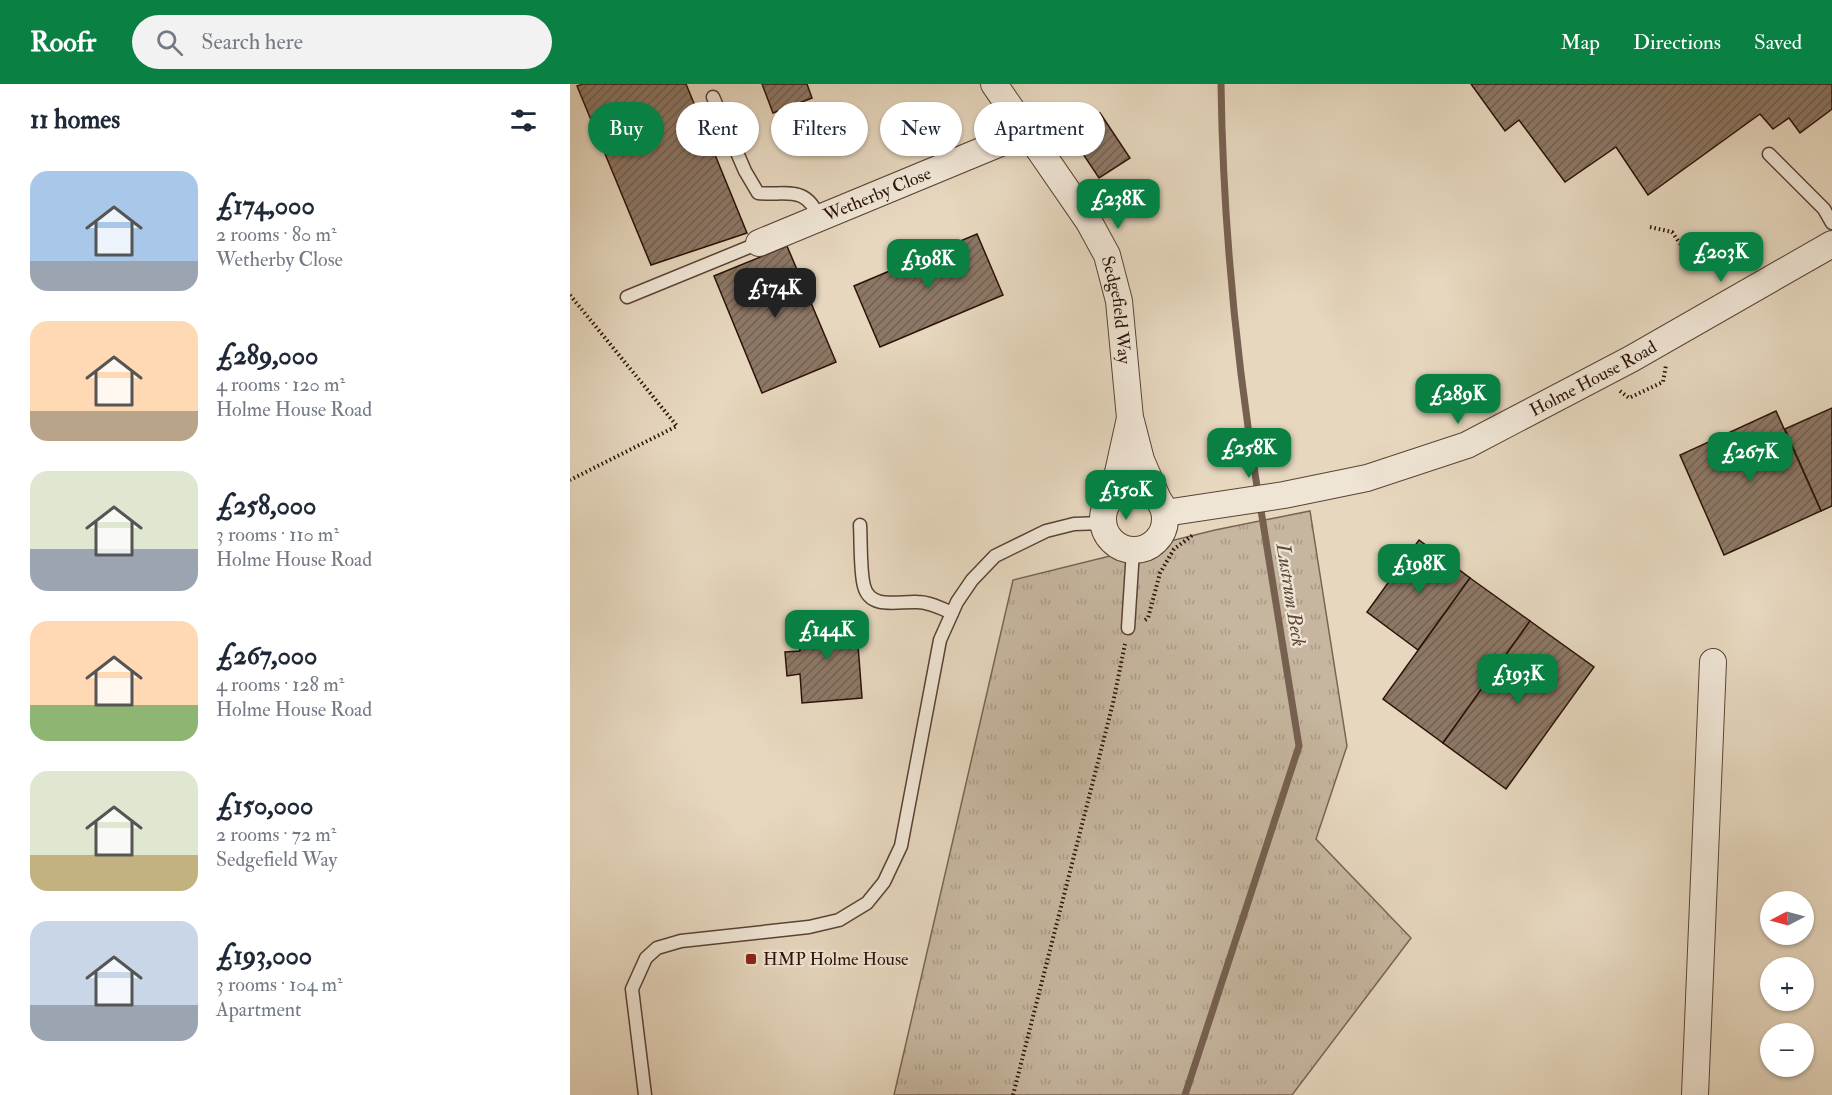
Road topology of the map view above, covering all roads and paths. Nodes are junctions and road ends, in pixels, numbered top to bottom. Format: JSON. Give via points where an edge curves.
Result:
{"nodes":[{"id":1,"x":994,"y":84,"type":"edge"},
{"id":2,"x":713,"y":97,"type":"dead end"},
{"id":3,"x":1006,"y":102,"type":"edge"},
{"id":4,"x":974,"y":154,"type":"edge"},
{"id":5,"x":1769,"y":154,"type":"dead end"},
{"id":6,"x":1044,"y":156,"type":"edge"},
{"id":7,"x":819,"y":218,"type":"junction"},
{"id":8,"x":1832,"y":223,"type":"edge"},
{"id":9,"x":1650,"y":227,"type":"dead end"},
{"id":10,"x":759,"y":243,"type":"joint"},
{"id":11,"x":1832,"y":244,"type":"edge"},
{"id":12,"x":1700,"y":272,"type":"dead end"},
{"id":13,"x":570,"y":295,"type":"edge"},
{"id":14,"x":627,"y":297,"type":"dead end"},
{"id":15,"x":1130,"y":418,"type":"junction"},
{"id":16,"x":570,"y":480,"type":"edge"},
{"id":17,"x":1113,"y":495,"type":"junction"},
{"id":18,"x":1161,"y":505,"type":"junction"},
{"id":19,"x":1103,"y":523,"type":"junction"},
{"id":20,"x":860,"y":525,"type":"dead end"},
{"id":21,"x":1196,"y":532,"type":"dead end"},
{"id":22,"x":1133,"y":550,"type":"junction"},
{"id":23,"x":952,"y":613,"type":"junction"},
{"id":24,"x":1128,"y":628,"type":"junction"},
{"id":25,"x":1713,"y":662,"type":"dead end"},
{"id":26,"x":645,"y":1095,"type":"edge"},
{"id":27,"x":1013,"y":1095,"type":"edge"},
{"id":28,"x":1695,"y":1095,"type":"edge"}],
"edges":[{"from":1,"to":3,"type":"street","name":"Sedgefield Way"},
{"from":2,"to":7,"type":"lane","via":[[758,193],[801,195],[816,209]]},
{"from":4,"to":7,"type":"street","name":"Wetherby Close"},
{"from":5,"to":8,"type":"lane","via":[[1824,209]]},
{"from":6,"to":15,"type":"street","name":"Sedgefield Way","via":[[1107,255],[1119,301]]},
{"from":7,"to":10,"type":"street","name":"Wetherby Close"},
{"from":9,"to":12,"type":"path","via":[[1672,231]]},
{"from":10,"to":14,"type":"lane"},
{"from":11,"to":18,"type":"street","name":"Holme House Road","via":[[1631,359],[1467,445],[1367,478],[1284,495],[1221,505]]},
{"from":13,"to":16,"type":"path","via":[[677,426]]},
{"from":15,"to":17,"type":"street","name":"Sedgefield Way"},
{"from":15,"to":18,"type":"street","via":[[1141,460]]},
{"from":17,"to":18,"type":"street","via":[[1131,488],[1142,489]]},
{"from":17,"to":19,"type":"street"},
{"from":18,"to":22,"type":"street","via":[[1164,529],[1159,538],[1150,546]]},
{"from":19,"to":22,"type":"street","via":[[1113,542]]},
{"from":19,"to":23,"type":"lane","via":[[1074,524],[1046,531],[995,556],[972,580]]},
{"from":20,"to":23,"type":"lane","via":[[867,594],[879,602],[917,602]]},
{"from":21,"to":24,"type":"path","via":[[1174,549],[1160,573],[1148,618]]},
{"from":22,"to":24,"type":"lane"},
{"from":23,"to":26,"type":"lane","via":[[940,640],[901,846],[884,882],[867,903],[839,920],[681,941],[657,948],[646,958],[632,989]]},
{"from":24,"to":27,"type":"path","via":[[1105,737]]},
{"from":25,"to":28,"type":"street"}]}
